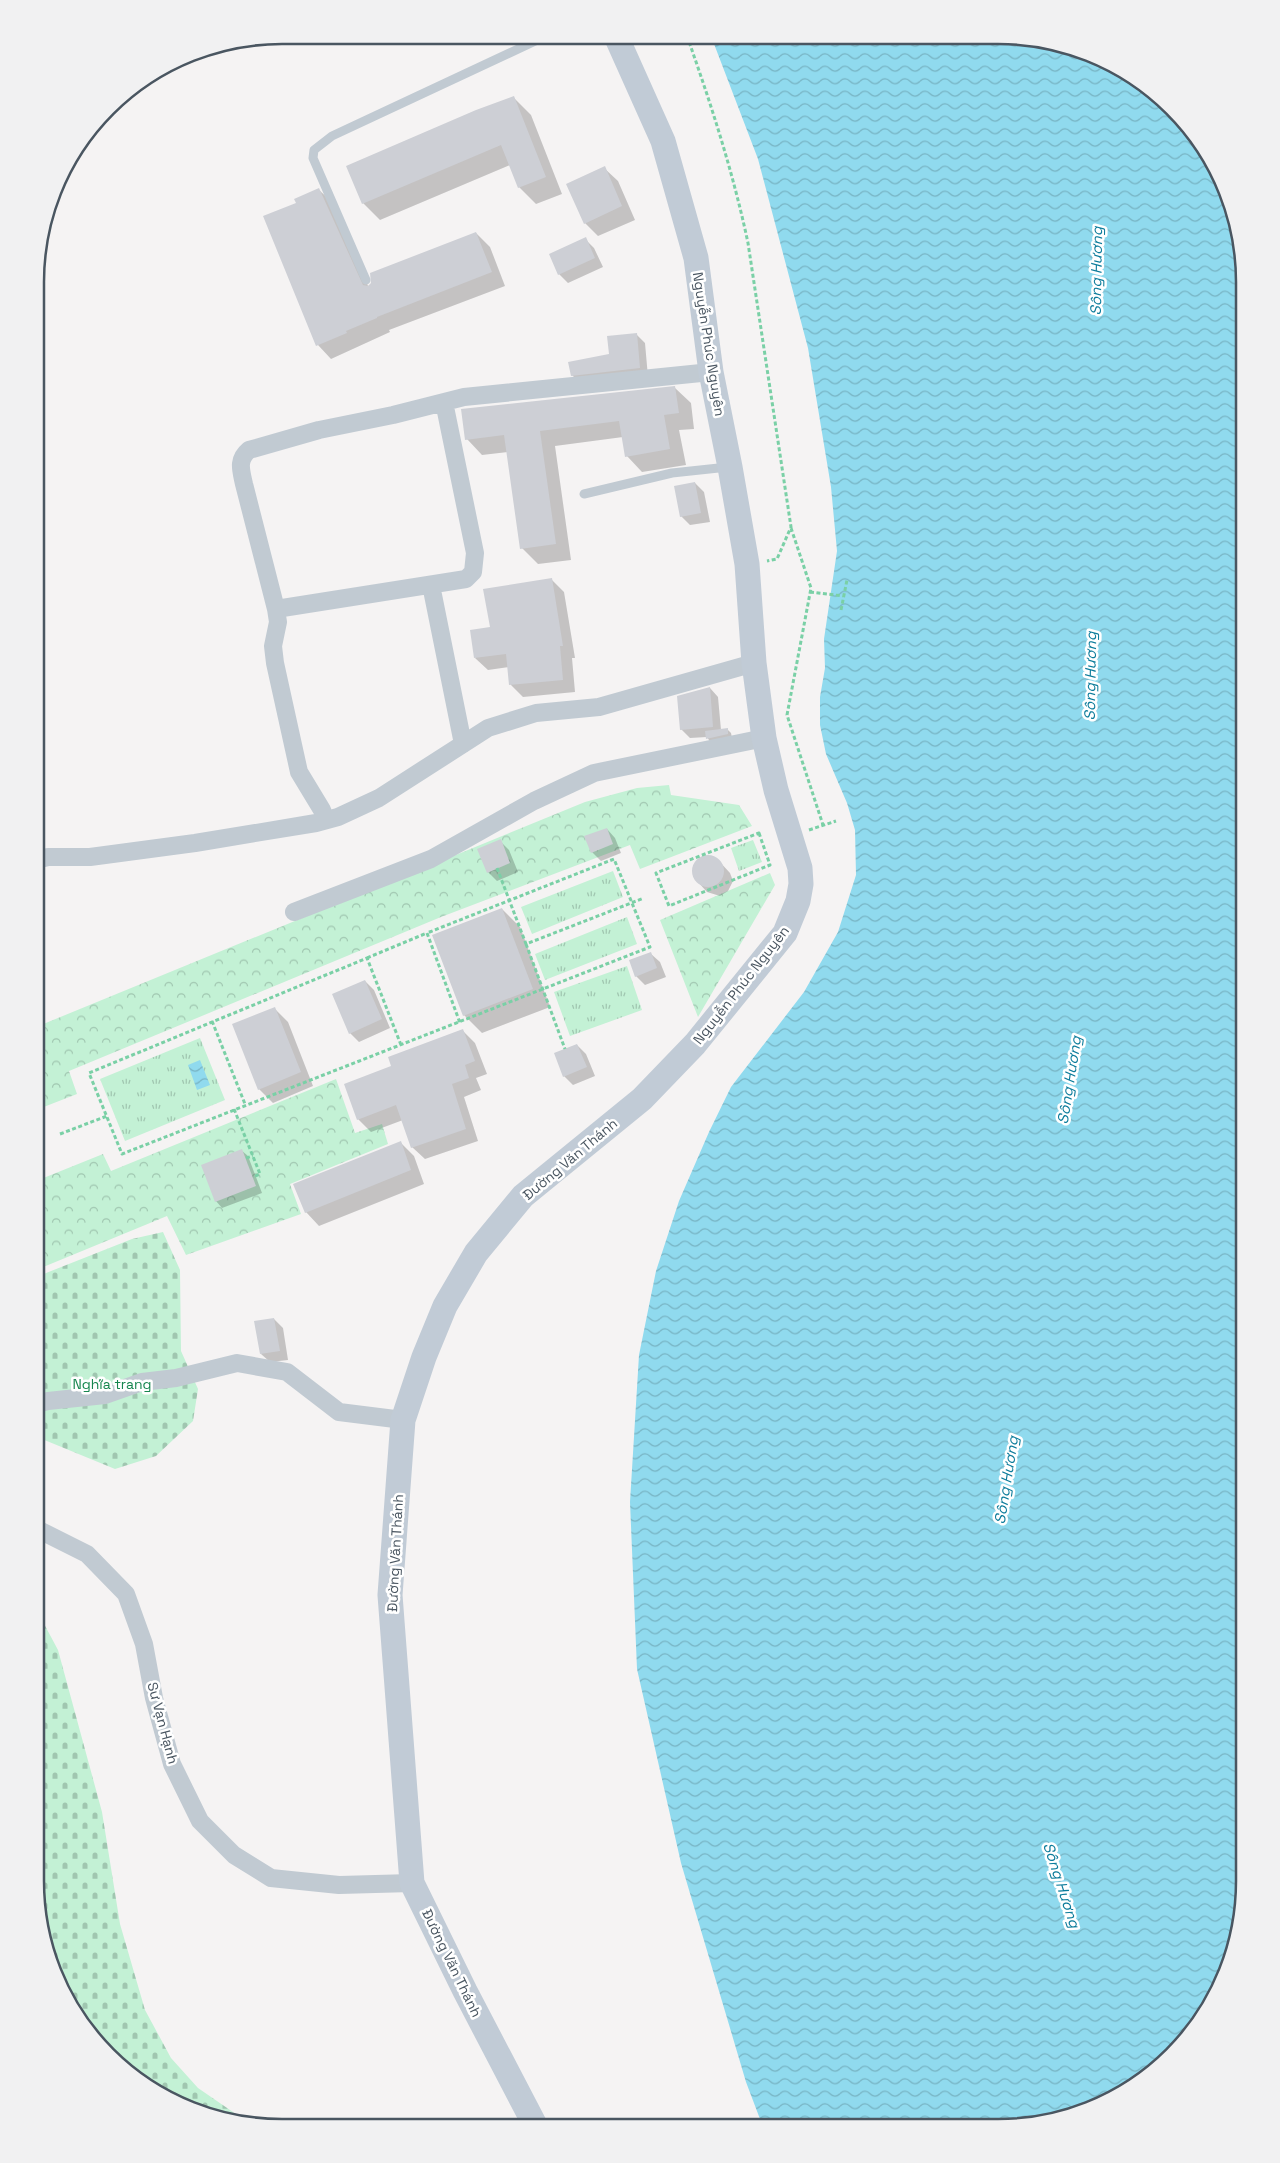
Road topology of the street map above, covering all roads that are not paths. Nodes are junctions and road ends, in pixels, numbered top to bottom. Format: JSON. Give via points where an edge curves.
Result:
{"nodes":[{"id":1,"x":529,"y":44,"type":"edge"},
{"id":2,"x":620,"y":44,"type":"edge"},
{"id":3,"x":366,"y":280,"type":"dead end"},
{"id":4,"x":711,"y":372,"type":"junction"},
{"id":5,"x":444,"y":402,"type":"junction"},
{"id":6,"x":730,"y":467,"type":"junction"},
{"id":7,"x":584,"y":494,"type":"dead end"},
{"id":8,"x":431,"y":585,"type":"junction"},
{"id":9,"x":276,"y":609,"type":"junction"},
{"id":10,"x":754,"y":664,"type":"junction"},
{"id":11,"x":764,"y":738,"type":"junction"},
{"id":12,"x":463,"y":744,"type":"junction"},
{"id":13,"x":326,"y":820,"type":"junction"},
{"id":14,"x":44,"y":858,"type":"edge"},
{"id":15,"x":294,"y":912,"type":"dead end"},
{"id":16,"x":642,"y":1099,"type":"joint"},
{"id":17,"x":44,"y":1402,"type":"edge"},
{"id":18,"x":403,"y":1420,"type":"junction"},
{"id":19,"x":44,"y":1532,"type":"edge"},
{"id":20,"x":412,"y":1883,"type":"junction"},
{"id":21,"x":532,"y":2119,"type":"edge"}],
"edges":[{"from":1,"to":3,"type":"lane","via":[[332,136],[314,150],[313,158]]},
{"from":2,"to":4,"type":"main road","name":"Nguyễn Phúc Nguyên","via":[[663,142],[696,258]]},
{"from":4,"to":5,"type":"street","via":[[464,397]]},
{"from":4,"to":6,"type":"main road","name":"Nguyễn Phúc Nguyên"},
{"from":5,"to":8,"type":"street","via":[[474,564],[466,579]]},
{"from":5,"to":9,"type":"street","via":[[319,430],[249,450],[242,456],[242,478]]},
{"from":6,"to":7,"type":"lane","via":[[672,473]]},
{"from":6,"to":10,"type":"main road","name":"Nguyễn Phúc Nguyên","via":[[747,564]]},
{"from":8,"to":9,"type":"street"},
{"from":8,"to":12,"type":"street"},
{"from":9,"to":13,"type":"street","via":[[275,663],[299,772]]},
{"from":10,"to":11,"type":"main road","name":"Nguyễn Phúc Nguyên"},
{"from":10,"to":12,"type":"street","via":[[599,707],[536,713],[488,728]]},
{"from":11,"to":15,"type":"street","via":[[594,773],[534,801],[431,858]]},
{"from":11,"to":16,"type":"main road","name":"Nguyễn Phúc Nguyên","via":[[800,868],[798,901],[785,933],[694,1044]]},
{"from":12,"to":13,"type":"street","via":[[379,798]]},
{"from":13,"to":14,"type":"street","via":[[176,846],[90,857]]},
{"from":16,"to":18,"type":"main road","name":"Đường Văn Thánh","via":[[523,1196],[476,1253],[445,1306]]},
{"from":17,"to":18,"type":"street","via":[[105,1396],[142,1382],[237,1364],[287,1372],[339,1412]]},
{"from":18,"to":20,"type":"main road","name":"Đường Văn Thánh","via":[[390,1595]]},
{"from":19,"to":20,"type":"street","name":"Sư Vạn Hạnh","via":[[87,1554],[126,1594],[144,1644],[154,1698],[172,1764],[200,1821],[234,1855],[271,1878],[339,1885]]},
{"from":20,"to":21,"type":"main road","name":"Đường Văn Thánh"}]}
